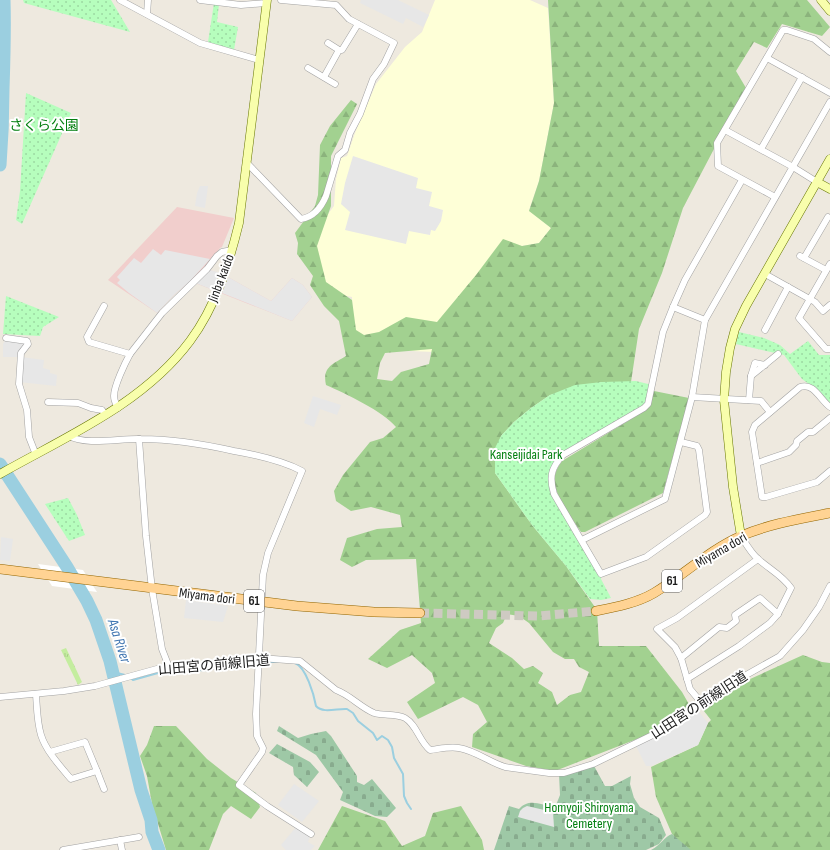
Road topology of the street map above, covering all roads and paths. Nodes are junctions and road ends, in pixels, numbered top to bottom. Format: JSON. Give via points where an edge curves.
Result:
{"nodes":[{"id":1,"x":120,"y":0,"type":"edge"},
{"id":2,"x":148,"y":0,"type":"edge"},
{"id":3,"x":200,"y":0,"type":"edge"},
{"id":4,"x":281,"y":0,"type":"edge"},
{"id":5,"x":821,"y":0,"type":"edge"},
{"id":6,"x":266,"y":1,"type":"edge"},
{"id":7,"x":232,"y":2,"type":"edge"},
{"id":8,"x":338,"y":2,"type":"edge"},
{"id":9,"x":830,"y":12,"type":"edge"},
{"id":10,"x":146,"y":14,"type":"junction"},
{"id":11,"x":358,"y":24,"type":"junction"},
{"id":12,"x":328,"y":43,"type":"dead end"},
{"id":13,"x":340,"y":50,"type":"junction"},
{"id":14,"x":830,"y":52,"type":"edge"},
{"id":15,"x":767,"y":58,"type":"junction"},
{"id":16,"x":259,"y":60,"type":"junction"},
{"id":17,"x":308,"y":68,"type":"dead end"},
{"id":18,"x":324,"y":77,"type":"junction"},
{"id":19,"x":802,"y":77,"type":"junction"},
{"id":20,"x":335,"y":84,"type":"dead end"},
{"id":21,"x":830,"y":92,"type":"edge"},
{"id":22,"x":830,"y":102,"type":"edge"},
{"id":23,"x":725,"y":130,"type":"junction"},
{"id":24,"x":761,"y":149,"type":"junction"},
{"id":25,"x":830,"y":159,"type":"edge"},
{"id":26,"x":246,"y":162,"type":"junction"},
{"id":27,"x":793,"y":167,"type":"junction"},
{"id":28,"x":742,"y":180,"type":"junction"},
{"id":29,"x":817,"y":182,"type":"junction"},
{"id":30,"x":830,"y":189,"type":"edge"},
{"id":31,"x":775,"y":197,"type":"junction"},
{"id":32,"x":827,"y":216,"type":"edge"},
{"id":33,"x":232,"y":250,"type":"junction"},
{"id":34,"x":830,"y":264,"type":"edge"},
{"id":35,"x":826,"y":270,"type":"junction"},
{"id":36,"x":765,"y":274,"type":"junction"},
{"id":37,"x":788,"y":287,"type":"junction"},
{"id":38,"x":810,"y":299,"type":"junction"},
{"id":39,"x":104,"y":306,"type":"dead end"},
{"id":40,"x":830,"y":306,"type":"edge"},
{"id":41,"x":673,"y":307,"type":"junction"},
{"id":42,"x":705,"y":320,"type":"junction"},
{"id":43,"x":765,"y":330,"type":"dead end"},
{"id":44,"x":6,"y":338,"type":"dead end"},
{"id":45,"x":830,"y":349,"type":"edge"},
{"id":46,"x":130,"y":354,"type":"junction"},
{"id":47,"x":778,"y":354,"type":"dead end"},
{"id":48,"x":692,"y":397,"type":"junction"},
{"id":49,"x":724,"y":400,"type":"junction"},
{"id":50,"x":749,"y":400,"type":"junction"},
{"id":51,"x":48,"y":402,"type":"dead end"},
{"id":52,"x":830,"y":407,"type":"edge"},
{"id":53,"x":118,"y":408,"type":"junction"},
{"id":54,"x":770,"y":412,"type":"junction"},
{"id":55,"x":106,"y":415,"type":"junction"},
{"id":56,"x":830,"y":418,"type":"edge"},
{"id":57,"x":69,"y":436,"type":"junction"},
{"id":58,"x":139,"y":439,"type":"junction"},
{"id":59,"x":681,"y":442,"type":"junction"},
{"id":60,"x":36,"y":455,"type":"junction"},
{"id":61,"x":756,"y":463,"type":"junction"},
{"id":62,"x":830,"y":471,"type":"edge"},
{"id":63,"x":0,"y":474,"type":"edge"},
{"id":64,"x":830,"y":514,"type":"edge"},
{"id":65,"x":741,"y":536,"type":"junction"},
{"id":66,"x":582,"y":540,"type":"junction"},
{"id":67,"x":758,"y":559,"type":"junction"},
{"id":68,"x":0,"y":570,"type":"edge"},
{"id":69,"x":830,"y":586,"type":"edge"},
{"id":70,"x":152,"y":589,"type":"junction"},
{"id":71,"x":262,"y":602,"type":"junction"},
{"id":72,"x":596,"y":611,"type":"tunnel mouth"},
{"id":73,"x":420,"y":613,"type":"tunnel mouth"},
{"id":74,"x":778,"y":614,"type":"junction"},
{"id":75,"x":681,"y":658,"type":"junction"},
{"id":76,"x":260,"y":661,"type":"junction"},
{"id":77,"x":169,"y":667,"type":"junction"},
{"id":78,"x":687,"y":679,"type":"junction"},
{"id":79,"x":36,"y":694,"type":"junction"},
{"id":80,"x":0,"y":697,"type":"edge"},
{"id":81,"x":700,"y":701,"type":"junction"},
{"id":82,"x":50,"y":752,"type":"junction"},
{"id":83,"x":97,"y":771,"type":"junction"},
{"id":84,"x":104,"y":789,"type":"dead end"},
{"id":85,"x":311,"y":834,"type":"dead end"},
{"id":86,"x":139,"y":837,"type":"dead end"},
{"id":87,"x":120,"y":840,"type":"junction"},
{"id":88,"x":63,"y":850,"type":"edge"},
{"id":89,"x":122,"y":850,"type":"edge"}],
"edges":[{"from":1,"to":10,"type":"street"},
{"from":2,"to":10,"type":"street"},
{"from":3,"to":7,"type":"street"},
{"from":4,"to":8,"type":"street"},
{"from":5,"to":9,"type":"main road"},
{"from":6,"to":7,"type":"street","via":[[241,5]]},
{"from":6,"to":16,"type":"main road","name":"Jinba kaido"},
{"from":8,"to":11,"type":"street","via":[[349,19]]},
{"from":10,"to":16,"type":"street","via":[[200,43]]},
{"from":11,"to":13,"type":"street"},
{"from":11,"to":26,"type":"street","via":[[394,43],[373,79],[345,150],[338,156],[320,208],[312,216],[301,219]]},
{"from":12,"to":13,"type":"street"},
{"from":13,"to":18,"type":"street"},
{"from":14,"to":15,"type":"street","via":[[814,39],[783,30]]},
{"from":15,"to":19,"type":"street"},
{"from":15,"to":23,"type":"street"},
{"from":16,"to":26,"type":"main road","name":"Jinba kaido"},
{"from":17,"to":18,"type":"street"},
{"from":18,"to":20,"type":"street"},
{"from":19,"to":21,"type":"street"},
{"from":19,"to":24,"type":"street"},
{"from":22,"to":27,"type":"street"},
{"from":23,"to":24,"type":"street"},
{"from":23,"to":28,"type":"street","via":[[718,143],[718,166]]},
{"from":24,"to":27,"type":"street"},
{"from":25,"to":29,"type":"main road"},
{"from":26,"to":33,"type":"main road","name":"Jinba kaido","via":[[239,223]]},
{"from":27,"to":29,"type":"street"},
{"from":27,"to":31,"type":"street"},
{"from":28,"to":31,"type":"street"},
{"from":28,"to":41,"type":"street","via":[[685,280]]},
{"from":29,"to":30,"type":"main road"},
{"from":29,"to":36,"type":"main road"},
{"from":31,"to":42,"type":"street"},
{"from":32,"to":35,"type":"street","via":[[802,257]]},
{"from":33,"to":46,"type":"street","via":[[217,256],[162,312]]},
{"from":33,"to":53,"type":"main road","name":"Jinba kaido","via":[[209,310],[190,341],[158,376]]},
{"from":34,"to":35,"type":"street"},
{"from":35,"to":38,"type":"street"},
{"from":36,"to":37,"type":"street"},
{"from":36,"to":49,"type":"main road","via":[[735,328],[726,372]]},
{"from":37,"to":38,"type":"street"},
{"from":37,"to":43,"type":"street"},
{"from":38,"to":40,"type":"street","via":[[823,311]]},
{"from":38,"to":45,"type":"street","via":[[799,318],[826,349]]},
{"from":39,"to":46,"type":"street","via":[[87,337],[89,342]]},
{"from":41,"to":42,"type":"street"},
{"from":41,"to":66,"type":"street","via":[[664,332],[648,404],[563,456],[553,469],[554,494]]},
{"from":42,"to":48,"type":"street"},
{"from":44,"to":60,"type":"street","via":[[27,341],[28,344],[21,353],[19,384],[27,410],[29,437]]},
{"from":46,"to":53,"type":"street","via":[[114,395]]},
{"from":47,"to":50,"type":"street","via":[[765,365],[755,363]]},
{"from":48,"to":49,"type":"street"},
{"from":48,"to":59,"type":"street"},
{"from":49,"to":50,"type":"street"},
{"from":49,"to":65,"type":"main road","via":[[732,487]]},
{"from":50,"to":54,"type":"street","via":[[761,401]]},
{"from":51,"to":55,"type":"street","via":[[78,403],[102,410]]},
{"from":52,"to":54,"type":"street","via":[[811,387],[805,385]]},
{"from":53,"to":55,"type":"main road","name":"Jinba kaido"},
{"from":54,"to":61,"type":"street","via":[[752,432]]},
{"from":55,"to":57,"type":"main road","name":"Jinba kaido"},
{"from":56,"to":61,"type":"street","via":[[813,432],[808,432],[788,452]]},
{"from":57,"to":58,"type":"street","via":[[75,440]]},
{"from":57,"to":60,"type":"main road","name":"Jinba kaido"},
{"from":58,"to":70,"type":"street"},
{"from":58,"to":71,"type":"street","via":[[186,442],[258,455],[302,470],[268,553],[263,575]]},
{"from":59,"to":66,"type":"street","via":[[665,499]]},
{"from":59,"to":66,"type":"street","via":[[697,446],[699,450],[707,512],[705,515],[646,557],[602,574]]},
{"from":60,"to":63,"type":"main road","name":"Jinba kaido"},
{"from":61,"to":62,"type":"street","via":[[762,497],[817,482]]},
{"from":64,"to":65,"type":"main road","name":"Miyama dori","number":"61","via":[[771,526]]},
{"from":65,"to":67,"type":"street"},
{"from":65,"to":72,"type":"main road","name":"Miyama dori","number":"61","via":[[703,558],[654,593],[618,607]]},
{"from":67,"to":74,"type":"street","via":[[780,575],[790,588]]},
{"from":67,"to":75,"type":"street","via":[[677,618],[657,629]]},
{"from":68,"to":70,"type":"main road","name":"Miyama dori","number":"61"},
{"from":69,"to":81,"type":"street","name":"山田宮の前線旧道","via":[[803,630],[780,656]]},
{"from":70,"to":71,"type":"main road","name":"Miyama dori","number":"61"},
{"from":70,"to":77,"type":"street","via":[[162,649]]},
{"from":71,"to":73,"type":"main road","name":"Miyama dori","number":"61","via":[[337,610]]},
{"from":71,"to":76,"type":"street"},
{"from":74,"to":75,"type":"street","via":[[760,598],[735,615],[736,621],[727,628],[719,627]]},
{"from":74,"to":78,"type":"street","via":[[739,646]]},
{"from":75,"to":78,"type":"street"},
{"from":76,"to":77,"type":"street","name":"山田宮の前線旧道","via":[[210,667]]},
{"from":76,"to":81,"type":"street","name":"山田宮の前線旧道","via":[[300,661],[336,690],[374,712],[405,718],[430,750],[458,748],[481,755],[505,767],[559,774],[593,764],[649,737],[675,723]]},
{"from":76,"to":85,"type":"street","via":[[256,728],[263,748],[239,785]]},
{"from":77,"to":79,"type":"street","name":"山田宮の前線旧道","via":[[95,686]]},
{"from":78,"to":81,"type":"street","via":[[690,689]]},
{"from":79,"to":80,"type":"street","name":"山田宮の前線旧道"},
{"from":79,"to":82,"type":"street","via":[[41,736]]},
{"from":82,"to":83,"type":"street","via":[[71,779]]},
{"from":82,"to":83,"type":"street","via":[[85,742]]},
{"from":83,"to":84,"type":"street"},
{"from":86,"to":87,"type":"street"},
{"from":87,"to":88,"type":"street"},
{"from":87,"to":89,"type":"street"}]}
